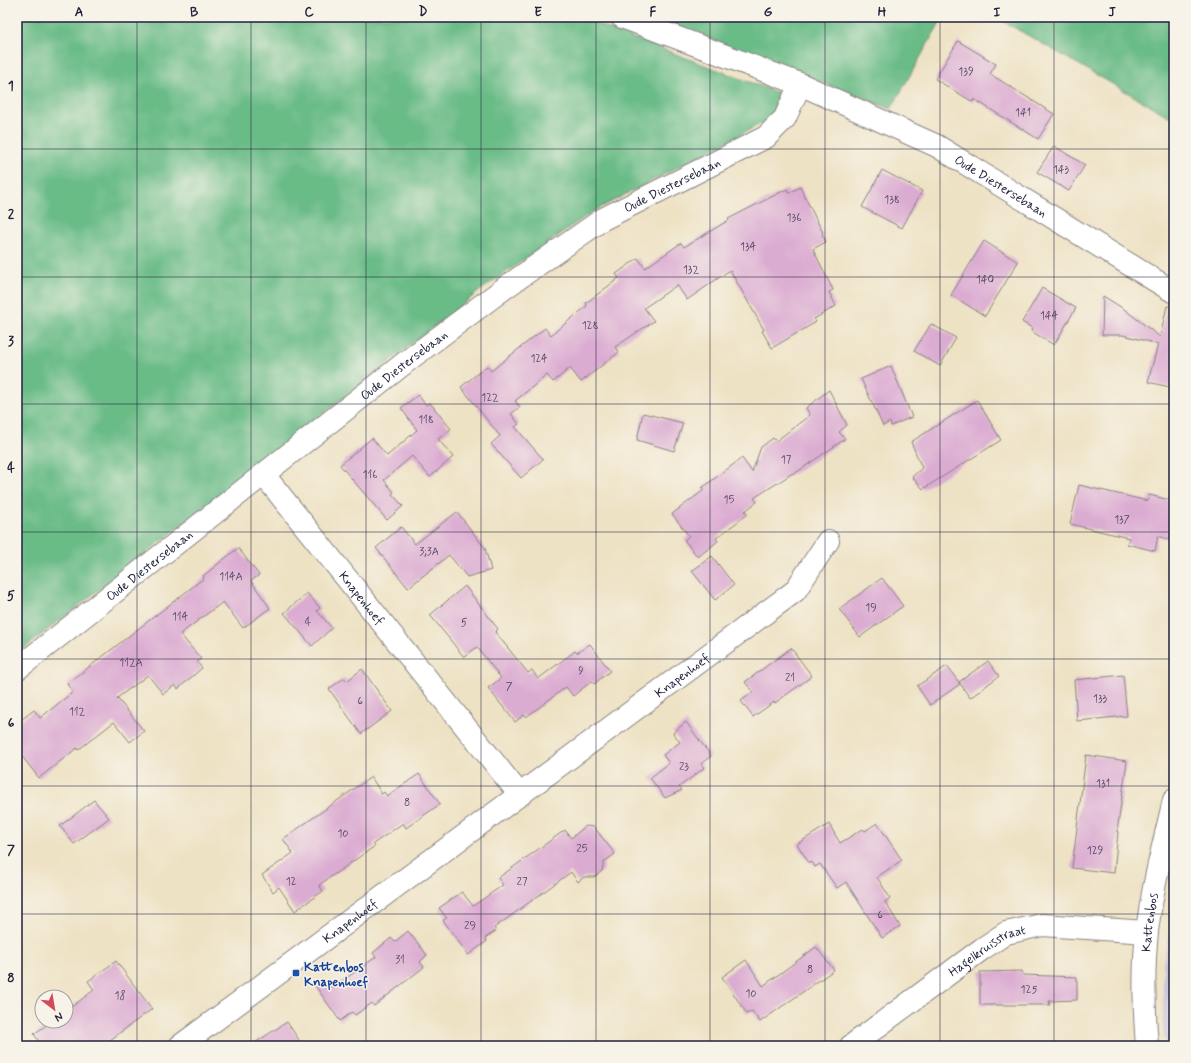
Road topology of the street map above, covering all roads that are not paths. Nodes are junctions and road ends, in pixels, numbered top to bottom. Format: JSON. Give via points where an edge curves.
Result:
{"nodes":[{"id":1,"x":622,"y":17,"type":"edge"},
{"id":2,"x":800,"y":84,"type":"junction"},
{"id":3,"x":1174,"y":292,"type":"edge"},
{"id":4,"x":264,"y":475,"type":"junction"},
{"id":5,"x":828,"y":540,"type":"dead end"},
{"id":6,"x":17,"y":669,"type":"edge"},
{"id":7,"x":520,"y":795,"type":"junction"},
{"id":8,"x":1174,"y":800,"type":"edge"},
{"id":9,"x":1147,"y":932,"type":"junction"},
{"id":10,"x":188,"y":1043,"type":"edge"},
{"id":11,"x":851,"y":1046,"type":"edge"},
{"id":12,"x":1148,"y":1046,"type":"edge"}],
"edges":[{"from":1,"to":2,"type":"street","name":"Oude Diestersebaan"},
{"from":2,"to":3,"type":"street","name":"Oude Diestersebaan","via":[[937,146]]},
{"from":2,"to":4,"type":"street","name":"Oude Diestersebaan","via":[[785,118],[766,137],[602,219],[420,352]]},
{"from":4,"to":6,"type":"street","name":"Oude Diestersebaan"},
{"from":4,"to":7,"type":"street","name":"Knapenhoef"},
{"from":5,"to":7,"type":"street","name":"Knapenhoef","via":[[795,591]]},
{"from":7,"to":10,"type":"street","name":"Knapenhoef"},
{"from":8,"to":9,"type":"street","name":"Kattenbos"},
{"from":9,"to":11,"type":"street","name":"Hagelkruisstraat","via":[[1042,925],[1006,933]]},
{"from":9,"to":12,"type":"street","name":"Kattenbos","via":[[1144,986]]}]}
